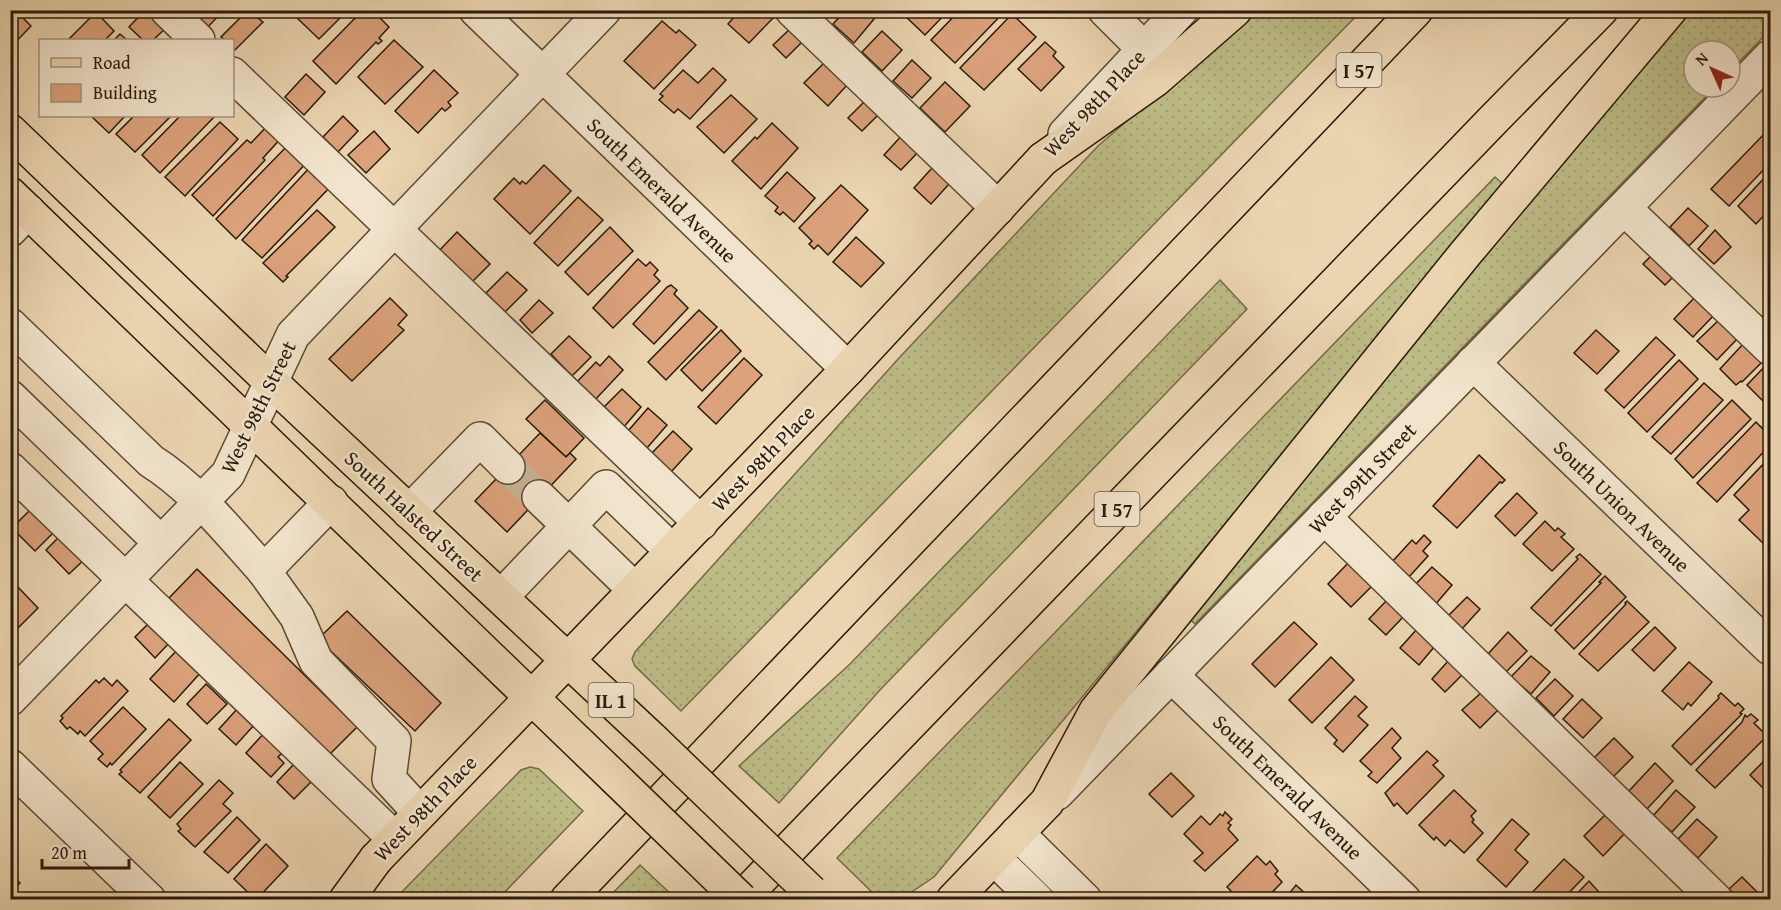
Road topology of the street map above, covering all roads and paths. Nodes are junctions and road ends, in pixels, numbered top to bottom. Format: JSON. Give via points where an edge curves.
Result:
{"nodes":[{"id":1,"x":167,"y":10,"type":"edge"},
{"id":2,"x":476,"y":10,"type":"edge"},
{"id":3,"x":604,"y":10,"type":"edge"},
{"id":4,"x":792,"y":10,"type":"edge"},
{"id":5,"x":1105,"y":10,"type":"edge"},
{"id":6,"x":1181,"y":10,"type":"edge"},
{"id":7,"x":1235,"y":10,"type":"edge"},
{"id":8,"x":1416,"y":10,"type":"edge"},
{"id":9,"x":1601,"y":10,"type":"edge"},
{"id":10,"x":1670,"y":10,"type":"edge"},
{"id":11,"x":197,"y":39,"type":"edge"},
{"id":12,"x":1144,"y":49,"type":"junction"},
{"id":13,"x":1770,"y":57,"type":"edge"},
{"id":14,"x":543,"y":75,"type":"junction"},
{"id":15,"x":234,"y":76,"type":"edge"},
{"id":16,"x":10,"y":131,"type":"edge"},
{"id":17,"x":1043,"y":159,"type":"junction"},
{"id":18,"x":998,"y":208,"type":"junction"},
{"id":19,"x":1624,"y":208,"type":"junction"},
{"id":20,"x":16,"y":211,"type":"edge"},
{"id":21,"x":394,"y":229,"type":"junction"},
{"id":22,"x":10,"y":325,"type":"edge"},
{"id":23,"x":1770,"y":348,"type":"edge"},
{"id":24,"x":1473,"y":363,"type":"junction"},
{"id":25,"x":848,"y":369,"type":"junction"},
{"id":26,"x":271,"y":382,"type":"junction"},
{"id":27,"x":10,"y":397,"type":"edge"},
{"id":28,"x":251,"y":426,"type":"junction"},
{"id":29,"x":508,"y":467,"type":"tunnel mouth"},
{"id":30,"x":10,"y":470,"type":"edge"},
{"id":31,"x":539,"y":497,"type":"tunnel mouth"},
{"id":32,"x":201,"y":502,"type":"junction"},
{"id":33,"x":331,"y":502,"type":"junction"},
{"id":34,"x":409,"y":512,"type":"junction"},
{"id":35,"x":1324,"y":517,"type":"junction"},
{"id":36,"x":701,"y":523,"type":"junction"},
{"id":37,"x":569,"y":526,"type":"junction"},
{"id":38,"x":161,"y":543,"type":"junction"},
{"id":39,"x":672,"y":551,"type":"junction"},
{"id":40,"x":264,"y":570,"type":"junction"},
{"id":41,"x":125,"y":580,"type":"junction"},
{"id":42,"x":635,"y":590,"type":"junction"},
{"id":43,"x":501,"y":597,"type":"junction"},
{"id":44,"x":1770,"y":648,"type":"edge"},
{"id":45,"x":569,"y":660,"type":"junction"},
{"id":46,"x":1171,"y":675,"type":"junction"},
{"id":47,"x":532,"y":697,"type":"junction"},
{"id":48,"x":10,"y":699,"type":"edge"},
{"id":49,"x":10,"y":766,"type":"edge"},
{"id":50,"x":1047,"y":802,"type":"junction"},
{"id":51,"x":420,"y":813,"type":"junction"},
{"id":52,"x":1017,"y":833,"type":"junction"},
{"id":53,"x":386,"y":849,"type":"junction"},
{"id":54,"x":994,"y":858,"type":"junction"},
{"id":55,"x":815,"y":896,"type":"edge"},
{"id":56,"x":958,"y":898,"type":"edge"},
{"id":57,"x":149,"y":900,"type":"edge"},
{"id":58,"x":339,"y":900,"type":"edge"},
{"id":59,"x":346,"y":900,"type":"edge"},
{"id":60,"x":567,"y":900,"type":"edge"},
{"id":61,"x":741,"y":900,"type":"edge"},
{"id":62,"x":1037,"y":900,"type":"edge"},
{"id":63,"x":1084,"y":900,"type":"edge"},
{"id":64,"x":1404,"y":900,"type":"edge"},
{"id":65,"x":1716,"y":900,"type":"edge"}],
"edges":[{"from":1,"to":11,"type":"street"},
{"from":2,"to":14,"type":"street","name":"South Emerald Avenue"},
{"from":3,"to":14,"type":"street","name":"West 98th Street"},
{"from":4,"to":18,"type":"street"},
{"from":5,"to":12,"type":"street"},
{"from":6,"to":12,"type":"street","name":"West 98th Place"},
{"from":7,"to":17,"type":"main road","via":[[1155,80]]},
{"from":8,"to":60,"type":"main road","number":"I 57"},
{"from":9,"to":61,"type":"main road","number":"I 57"},
{"from":10,"to":50,"type":"main road","via":[[1465,254],[1096,711]]},
{"from":12,"to":17,"type":"street","name":"West 98th Place"},
{"from":13,"to":19,"type":"street","name":"West 99th Street"},
{"from":14,"to":21,"type":"street","name":"West 98th Street"},
{"from":14,"to":25,"type":"street","name":"South Emerald Avenue"},
{"from":15,"to":21,"type":"street"},
{"from":16,"to":26,"type":"main road","name":"South Halsted Street"},
{"from":17,"to":18,"type":"main road","name":"West 98th Place"},
{"from":18,"to":25,"type":"main road","name":"West 98th Place"},
{"from":19,"to":23,"type":"street"},
{"from":19,"to":24,"type":"street","name":"West 99th Street"},
{"from":20,"to":28,"type":"main road"},
{"from":21,"to":26,"type":"street","name":"West 98th Street","via":[[293,335]]},
{"from":21,"to":36,"type":"street"},
{"from":22,"to":32,"type":"street","via":[[151,461]]},
{"from":24,"to":35,"type":"street","name":"West 99th Street"},
{"from":24,"to":44,"type":"street","name":"South Union Avenue"},
{"from":25,"to":36,"type":"main road","name":"West 98th Place"},
{"from":26,"to":28,"type":"street","name":"West 98th Street"},
{"from":26,"to":34,"type":"main road","name":"South Halsted Street"},
{"from":27,"to":38,"type":"street"},
{"from":28,"to":32,"type":"street","name":"West 98th Street","via":[[228,474]]},
{"from":28,"to":33,"type":"main road"},
{"from":29,"to":34,"type":"street","via":[[480,439]]},
{"from":30,"to":41,"type":"street"},
{"from":31,"to":37,"type":"street"},
{"from":32,"to":38,"type":"street","name":"West 98th Street"},
{"from":32,"to":40,"type":"street"},
{"from":33,"to":40,"type":"street"},
{"from":33,"to":47,"type":"main road"},
{"from":34,"to":43,"type":"main road","name":"South Halsted Street"},
{"from":35,"to":46,"type":"street","name":"West 99th Street"},
{"from":35,"to":65,"type":"street"},
{"from":36,"to":39,"type":"main road","name":"West 98th Place"},
{"from":37,"to":39,"type":"street","via":[[606,487]]},
{"from":37,"to":42,"type":"street"},
{"from":37,"to":43,"type":"street"},
{"from":38,"to":41,"type":"street","name":"West 98th Street"},
{"from":39,"to":42,"type":"main road","name":"West 98th Place"},
{"from":40,"to":51,"type":"street","via":[[297,617],[316,661],[394,741],[389,778]]},
{"from":41,"to":48,"type":"street","name":"West 98th Street"},
{"from":41,"to":53,"type":"street"},
{"from":42,"to":45,"type":"main road","name":"West 98th Place"},
{"from":43,"to":45,"type":"main road","name":"South Halsted Street"},
{"from":45,"to":47,"type":"main road","name":"West 98th Place"},
{"from":45,"to":55,"type":"main road","name":"South Halsted Street","number":"IL 1","bridge":true},
{"from":46,"to":50,"type":"street","name":"West 99th Street"},
{"from":46,"to":64,"type":"street","name":"South Emerald Avenue"},
{"from":47,"to":51,"type":"main road","name":"West 98th Place"},
{"from":47,"to":61,"type":"main road","number":"IL 1","bridge":true},
{"from":49,"to":57,"type":"street"},
{"from":50,"to":52,"type":"main road","name":"West 99th Street"},
{"from":51,"to":53,"type":"main road","name":"West 98th Place"},
{"from":52,"to":54,"type":"main road","name":"West 99th Street"},
{"from":52,"to":63,"type":"street"},
{"from":53,"to":58,"type":"street","name":"West 98th Place"},
{"from":53,"to":59,"type":"main road"},
{"from":54,"to":56,"type":"main road","name":"West 99th Street"},
{"from":54,"to":62,"type":"street"}]}
